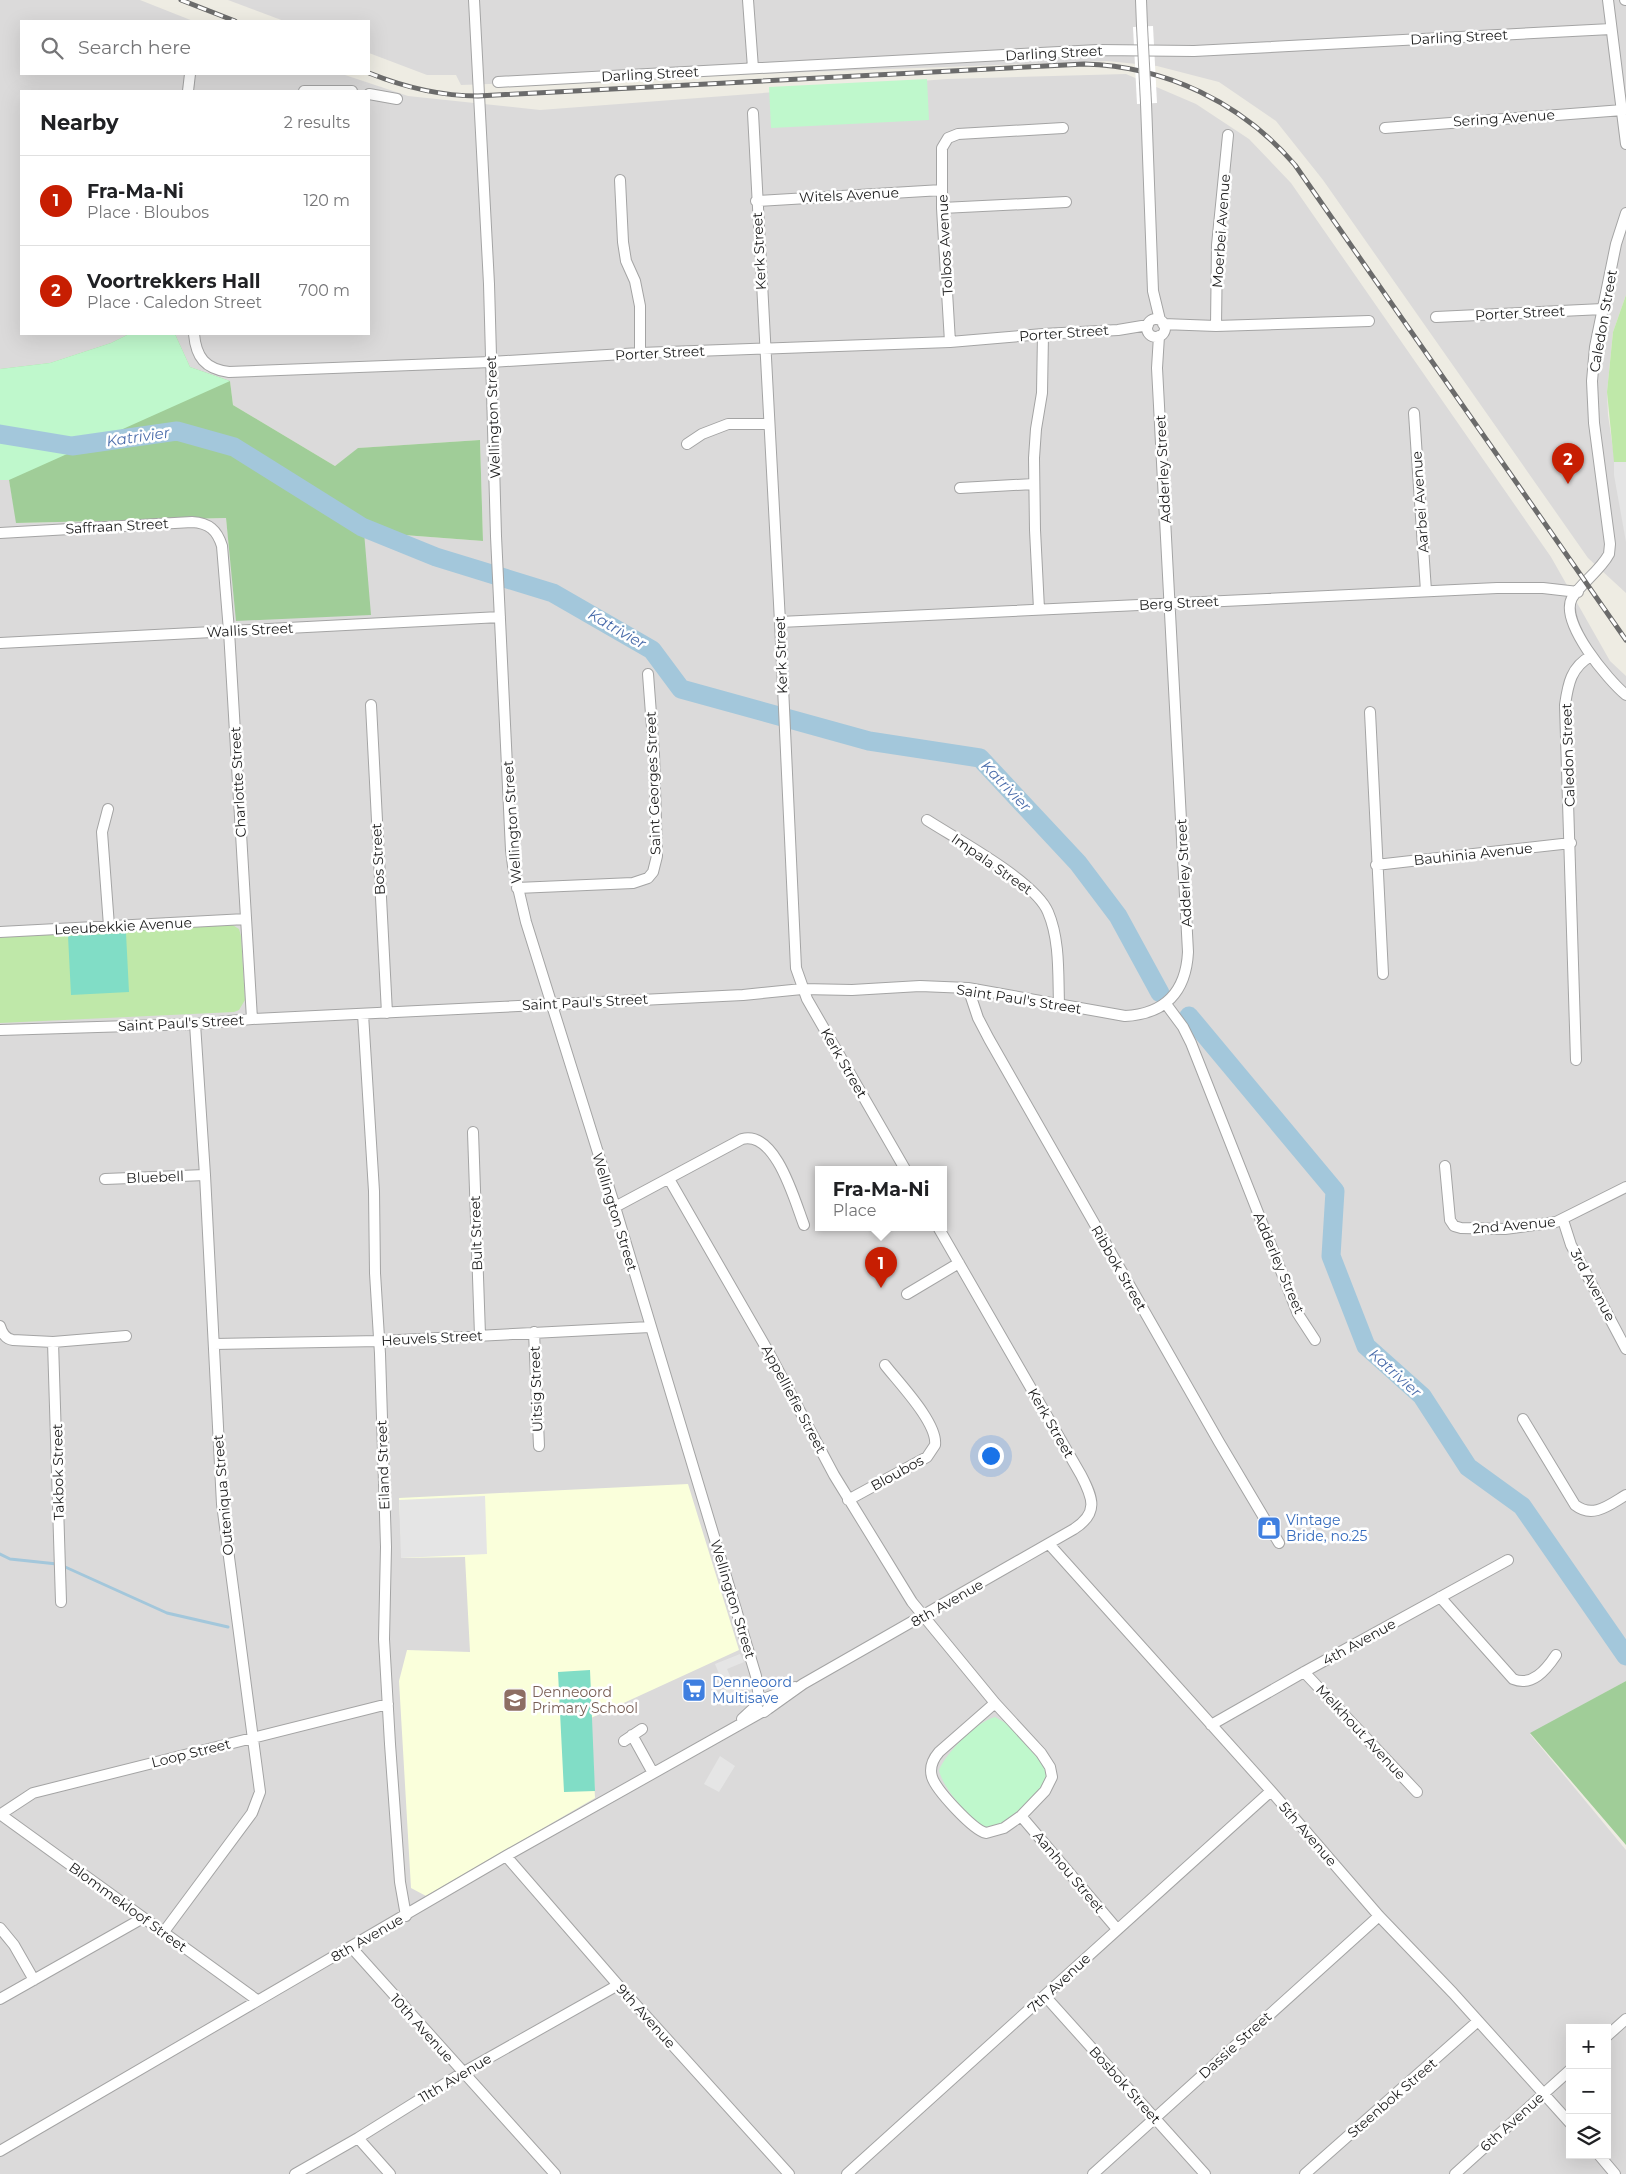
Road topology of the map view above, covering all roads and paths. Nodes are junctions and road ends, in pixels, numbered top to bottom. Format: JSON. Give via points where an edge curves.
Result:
{"nodes":[{"id":1,"x":474,"y":0,"type":"edge"},
{"id":2,"x":748,"y":0,"type":"edge"},
{"id":3,"x":1141,"y":0,"type":"edge"},
{"id":4,"x":1608,"y":0,"type":"edge"},
{"id":5,"x":1611,"y":29,"type":"junction"},
{"id":6,"x":752,"y":68,"type":"junction"},
{"id":7,"x":190,"y":75,"type":"edge"},
{"id":8,"x":498,"y":82,"type":"dead end"},
{"id":9,"x":188,"y":90,"type":"edge"},
{"id":10,"x":370,"y":94,"type":"edge"},
{"id":11,"x":397,"y":99,"type":"dead end"},
{"id":12,"x":1623,"y":110,"type":"junction"},
{"id":13,"x":753,"y":113,"type":"dead end"},
{"id":14,"x":1063,"y":128,"type":"dead end"},
{"id":15,"x":1385,"y":128,"type":"dead end"},
{"id":16,"x":1228,"y":135,"type":"dead end"},
{"id":17,"x":1626,"y":144,"type":"edge"},
{"id":18,"x":620,"y":180,"type":"dead end"},
{"id":19,"x":942,"y":190,"type":"junction"},
{"id":20,"x":756,"y":201,"type":"junction"},
{"id":21,"x":1066,"y":202,"type":"dead end"},
{"id":22,"x":942,"y":208,"type":"junction"},
{"id":23,"x":1626,"y":213,"type":"edge"},
{"id":24,"x":1603,"y":309,"type":"junction"},
{"id":25,"x":1436,"y":317,"type":"dead end"},
{"id":26,"x":1369,"y":321,"type":"dead end"},
{"id":27,"x":1216,"y":326,"type":"junction"},
{"id":28,"x":1156,"y":329,"type":"junction"},
{"id":29,"x":1043,"y":334,"type":"junction"},
{"id":30,"x":194,"y":335,"type":"edge"},
{"id":31,"x":950,"y":342,"type":"junction"},
{"id":32,"x":765,"y":349,"type":"junction"},
{"id":33,"x":640,"y":353,"type":"junction"},
{"id":34,"x":491,"y":362,"type":"junction"},
{"id":35,"x":1414,"y":413,"type":"dead end"},
{"id":36,"x":769,"y":424,"type":"junction"},
{"id":37,"x":687,"y":444,"type":"dead end"},
{"id":38,"x":1034,"y":484,"type":"junction"},
{"id":39,"x":960,"y":488,"type":"dead end"},
{"id":40,"x":0,"y":533,"type":"edge"},
{"id":41,"x":222,"y":546,"type":"joint"},
{"id":42,"x":1426,"y":591,"type":"junction"},
{"id":43,"x":1578,"y":592,"type":"junction"},
{"id":44,"x":1169,"y":603,"type":"junction"},
{"id":45,"x":1039,"y":609,"type":"junction"},
{"id":46,"x":500,"y":616,"type":"junction"},
{"id":47,"x":780,"y":622,"type":"junction"},
{"id":48,"x":229,"y":631,"type":"junction"},
{"id":49,"x":0,"y":643,"type":"edge"},
{"id":50,"x":1591,"y":656,"type":"junction"},
{"id":51,"x":648,"y":674,"type":"dead end"},
{"id":52,"x":1626,"y":695,"type":"edge"},
{"id":53,"x":371,"y":705,"type":"dead end"},
{"id":54,"x":1370,"y":712,"type":"dead end"},
{"id":55,"x":108,"y":809,"type":"dead end"},
{"id":56,"x":927,"y":820,"type":"dead end"},
{"id":57,"x":1571,"y":843,"type":"junction"},
{"id":58,"x":1376,"y":865,"type":"junction"},
{"id":59,"x":517,"y":888,"type":"junction"},
{"id":60,"x":246,"y":919,"type":"junction"},
{"id":61,"x":109,"y":926,"type":"junction"},
{"id":62,"x":0,"y":932,"type":"edge"},
{"id":63,"x":1383,"y":974,"type":"dead end"},
{"id":64,"x":968,"y":988,"type":"junction"},
{"id":65,"x":802,"y":989,"type":"junction"},
{"id":66,"x":550,"y":1004,"type":"junction"},
{"id":67,"x":1059,"y":1004,"type":"junction"},
{"id":68,"x":1166,"y":1004,"type":"junction"},
{"id":69,"x":386,"y":1013,"type":"junction"},
{"id":70,"x":363,"y":1014,"type":"junction"},
{"id":71,"x":252,"y":1019,"type":"junction"},
{"id":72,"x":195,"y":1024,"type":"junction"},
{"id":73,"x":0,"y":1030,"type":"edge"},
{"id":74,"x":1576,"y":1060,"type":"dead end"},
{"id":75,"x":473,"y":1132,"type":"dead end"},
{"id":76,"x":903,"y":1166,"type":"edge"},
{"id":77,"x":1445,"y":1166,"type":"dead end"},
{"id":78,"x":205,"y":1175,"type":"junction"},
{"id":79,"x":105,"y":1179,"type":"dead end"},
{"id":80,"x":669,"y":1179,"type":"junction"},
{"id":81,"x":1626,"y":1187,"type":"edge"},
{"id":82,"x":615,"y":1207,"type":"junction"},
{"id":83,"x":1563,"y":1220,"type":"junction"},
{"id":84,"x":804,"y":1225,"type":"dead end"},
{"id":85,"x":940,"y":1231,"type":"edge"},
{"id":86,"x":959,"y":1263,"type":"junction"},
{"id":87,"x":907,"y":1294,"type":"dead end"},
{"id":88,"x":0,"y":1326,"type":"edge"},
{"id":89,"x":650,"y":1327,"type":"junction"},
{"id":90,"x":534,"y":1332,"type":"junction"},
{"id":91,"x":480,"y":1335,"type":"junction"},
{"id":92,"x":126,"y":1336,"type":"dead end"},
{"id":93,"x":1315,"y":1340,"type":"dead end"},
{"id":94,"x":380,"y":1341,"type":"junction"},
{"id":95,"x":53,"y":1342,"type":"junction"},
{"id":96,"x":214,"y":1344,"type":"junction"},
{"id":97,"x":1626,"y":1349,"type":"edge"},
{"id":98,"x":884,"y":1365,"type":"dead end"},
{"id":99,"x":1523,"y":1419,"type":"dead end"},
{"id":100,"x":538,"y":1446,"type":"dead end"},
{"id":101,"x":1626,"y":1495,"type":"edge"},
{"id":102,"x":848,"y":1500,"type":"junction"},
{"id":103,"x":1088,"y":1517,"type":"joint"},
{"id":104,"x":1279,"y":1543,"type":"dead end"},
{"id":105,"x":1048,"y":1544,"type":"junction"},
{"id":106,"x":1508,"y":1560,"type":"dead end"},
{"id":107,"x":1440,"y":1598,"type":"junction"},
{"id":108,"x":61,"y":1602,"type":"dead end"},
{"id":109,"x":923,"y":1617,"type":"junction"},
{"id":110,"x":1556,"y":1655,"type":"dead end"},
{"id":111,"x":1304,"y":1672,"type":"junction"},
{"id":112,"x":994,"y":1702,"type":"junction"},
{"id":113,"x":388,"y":1704,"type":"junction"},
{"id":114,"x":762,"y":1705,"type":"junction"},
{"id":115,"x":1211,"y":1726,"type":"junction"},
{"id":116,"x":642,"y":1729,"type":"dead end"},
{"id":117,"x":252,"y":1737,"type":"junction"},
{"id":118,"x":653,"y":1773,"type":"junction"},
{"id":119,"x":1271,"y":1791,"type":"junction"},
{"id":120,"x":1418,"y":1792,"type":"dead end"},
{"id":121,"x":0,"y":1814,"type":"edge"},
{"id":122,"x":1021,"y":1816,"type":"junction"},
{"id":123,"x":506,"y":1856,"type":"junction"},
{"id":124,"x":406,"y":1916,"type":"junction"},
{"id":125,"x":1378,"y":1916,"type":"junction"},
{"id":126,"x":143,"y":1918,"type":"junction"},
{"id":127,"x":0,"y":1928,"type":"edge"},
{"id":128,"x":1117,"y":1929,"type":"junction"},
{"id":129,"x":163,"y":1933,"type":"junction"},
{"id":130,"x":351,"y":1947,"type":"junction"},
{"id":131,"x":34,"y":1980,"type":"junction"},
{"id":132,"x":618,"y":1985,"type":"junction"},
{"id":133,"x":1045,"y":1996,"type":"junction"},
{"id":134,"x":0,"y":1999,"type":"edge"},
{"id":135,"x":257,"y":2000,"type":"junction"},
{"id":136,"x":1626,"y":2019,"type":"edge"},
{"id":137,"x":1478,"y":2021,"type":"junction"},
{"id":138,"x":1611,"y":2032,"type":"edge"},
{"id":139,"x":462,"y":2073,"type":"junction"},
{"id":140,"x":1566,"y":2074,"type":"edge"},
{"id":141,"x":1543,"y":2094,"type":"junction"},
{"id":142,"x":1155,"y":2117,"type":"junction"},
{"id":143,"x":1566,"y":2119,"type":"edge"},
{"id":144,"x":358,"y":2138,"type":"junction"},
{"id":145,"x":0,"y":2151,"type":"edge"},
{"id":146,"x":1603,"y":2159,"type":"edge"},
{"id":147,"x":294,"y":2174,"type":"edge"},
{"id":148,"x":390,"y":2174,"type":"edge"},
{"id":149,"x":555,"y":2174,"type":"edge"},
{"id":150,"x":789,"y":2174,"type":"edge"},
{"id":151,"x":847,"y":2174,"type":"edge"},
{"id":152,"x":1093,"y":2174,"type":"edge"},
{"id":153,"x":1205,"y":2174,"type":"edge"},
{"id":154,"x":1305,"y":2174,"type":"edge"},
{"id":155,"x":1455,"y":2174,"type":"edge"},
{"id":156,"x":1616,"y":2174,"type":"edge"}],
"edges":[{"from":1,"to":34,"type":"street","name":"Wellington Street"},
{"from":2,"to":6,"type":"street"},
{"from":3,"to":28,"type":"street","name":"Adderley Street","bridge":true},
{"from":4,"to":5,"type":"street"},
{"from":5,"to":6,"type":"street","name":"Darling Street"},
{"from":5,"to":12,"type":"street"},
{"from":6,"to":8,"type":"street","name":"Darling Street"},
{"from":7,"to":9,"type":"street"},
{"from":10,"to":11,"type":"street"},
{"from":12,"to":15,"type":"street","name":"Sering Avenue"},
{"from":12,"to":17,"type":"street"},
{"from":13,"to":20,"type":"street","name":"Kerk Street"},
{"from":14,"to":19,"type":"street","name":"Tolbos Avenue","via":[[958,134],[948,138],[942,148]]},
{"from":16,"to":27,"type":"street","name":"Moerbei Avenue","via":[[1217,245]]},
{"from":18,"to":33,"type":"street","via":[[626,261],[635,281],[640,306]]},
{"from":19,"to":20,"type":"street","name":"Witels Avenue"},
{"from":19,"to":22,"type":"street","name":"Tolbos Avenue"},
{"from":20,"to":32,"type":"street","name":"Kerk Street"},
{"from":21,"to":22,"type":"street"},
{"from":22,"to":31,"type":"street","name":"Tolbos Avenue"},
{"from":23,"to":24,"type":"street","name":"Caledon Street","via":[[1616,244]]},
{"from":24,"to":25,"type":"street","name":"Porter Street"},
{"from":24,"to":43,"type":"street","name":"Caledon Street","via":[[1595,348],[1592,402],[1610,544],[1606,560]]},
{"from":26,"to":27,"type":"street","name":"Porter Street"},
{"from":27,"to":28,"type":"street","name":"Porter Street"},
{"from":28,"to":29,"type":"street","name":"Porter Street"},
{"from":28,"to":44,"type":"street","name":"Adderley Street"},
{"from":29,"to":31,"type":"street","name":"Porter Street"},
{"from":29,"to":38,"type":"street","via":[[1042,393],[1036,429]]},
{"from":30,"to":34,"type":"street","name":"Porter Street","via":[[197,352],[204,363],[229,372]]},
{"from":31,"to":32,"type":"street","name":"Porter Street"},
{"from":32,"to":33,"type":"street","name":"Porter Street"},
{"from":32,"to":36,"type":"street","name":"Kerk Street"},
{"from":33,"to":34,"type":"street","name":"Porter Street"},
{"from":34,"to":46,"type":"street","name":"Wellington Street"},
{"from":35,"to":42,"type":"street","name":"Aarbei Avenue"},
{"from":36,"to":37,"type":"street","via":[[728,424]]},
{"from":36,"to":47,"type":"street","name":"Kerk Street"},
{"from":38,"to":39,"type":"street"},
{"from":38,"to":45,"type":"street"},
{"from":40,"to":41,"type":"street","name":"Saffraan Street","via":[[202,522],[214,530]]},
{"from":41,"to":48,"type":"street","name":"Charlotte Street"},
{"from":42,"to":43,"type":"street","name":"Berg Street","via":[[1532,587]]},
{"from":42,"to":44,"type":"street","name":"Berg Street"},
{"from":43,"to":50,"type":"street","name":"Caledon Street","via":[[1569,608]]},
{"from":44,"to":45,"type":"street","name":"Berg Street"},
{"from":44,"to":68,"type":"street","name":"Adderley Street","via":[[1188,952],[1185,974]]},
{"from":45,"to":47,"type":"street","name":"Berg Street"},
{"from":46,"to":48,"type":"street","name":"Wallis Street"},
{"from":46,"to":59,"type":"street","name":"Wellington Street","via":[[512,850]]},
{"from":47,"to":65,"type":"street","name":"Kerk Street","via":[[796,968]]},
{"from":48,"to":49,"type":"street","name":"Wallis Street"},
{"from":48,"to":60,"type":"street","name":"Charlotte Street"},
{"from":50,"to":52,"type":"street"},
{"from":50,"to":57,"type":"street","name":"Caledon Street","via":[[1580,662],[1572,676],[1565,705]]},
{"from":51,"to":59,"type":"street","name":"Saint Georges Street","via":[[656,788],[653,872],[648,878],[633,883]]},
{"from":53,"to":69,"type":"street","name":"Bos Street"},
{"from":54,"to":58,"type":"street"},
{"from":55,"to":61,"type":"street","via":[[102,832]]},
{"from":56,"to":67,"type":"street","name":"Impala Street","via":[[1017,878],[1042,902],[1053,928]]},
{"from":57,"to":58,"type":"street","name":"Bauhinia Avenue"},
{"from":57,"to":74,"type":"street","name":"Caledon Street"},
{"from":58,"to":63,"type":"street"},
{"from":59,"to":66,"type":"street","name":"Wellington Street"},
{"from":60,"to":61,"type":"street","name":"Leeubekkie Avenue"},
{"from":60,"to":71,"type":"street","name":"Charlotte Street"},
{"from":61,"to":62,"type":"street","name":"Leeubekkie Avenue"},
{"from":64,"to":65,"type":"street","name":"Saint Paul's Street"},
{"from":64,"to":67,"type":"street","name":"Saint Paul's Street"},
{"from":64,"to":104,"type":"street","name":"Ribbok Street","via":[[989,1039]]},
{"from":65,"to":66,"type":"street","name":"Saint Paul's Street"},
{"from":65,"to":76,"type":"street","name":"Kerk Street"},
{"from":66,"to":69,"type":"street","name":"Saint Paul's Street"},
{"from":66,"to":82,"type":"street","name":"Wellington Street"},
{"from":67,"to":68,"type":"street","name":"Saint Paul's Street","via":[[1125,1016],[1151,1012]]},
{"from":68,"to":93,"type":"street","name":"Adderley Street","via":[[1191,1044],[1298,1314]]},
{"from":69,"to":70,"type":"street","name":"Saint Paul's Street"},
{"from":70,"to":71,"type":"street","name":"Saint Paul's Street"},
{"from":70,"to":94,"type":"street","name":"Eiland Street"},
{"from":71,"to":72,"type":"street","name":"Saint Paul's Street"},
{"from":72,"to":73,"type":"street","name":"Saint Paul's Street"},
{"from":72,"to":78,"type":"street","name":"Outeniqua Street"},
{"from":75,"to":91,"type":"street","name":"Bult Street"},
{"from":77,"to":83,"type":"street","name":"2nd Avenue","via":[[1450,1220],[1454,1226],[1474,1230]]},
{"from":78,"to":79,"type":"street","name":"Bluebell"},
{"from":78,"to":96,"type":"street","name":"Outeniqua Street"},
{"from":80,"to":82,"type":"street"},
{"from":80,"to":84,"type":"street","via":[[742,1139],[752,1138],[777,1159]]},
{"from":80,"to":102,"type":"street","name":"Appelliefie Street","via":[[768,1351]]},
{"from":81,"to":83,"type":"street","name":"2nd Avenue"},
{"from":82,"to":89,"type":"street","name":"Wellington Street"},
{"from":83,"to":97,"type":"street","name":"3rd Avenue","via":[[1571,1245]]},
{"from":85,"to":86,"type":"street","name":"Kerk Street"},
{"from":86,"to":87,"type":"street"},
{"from":86,"to":103,"type":"street","name":"Kerk Street","via":[[1088,1489],[1092,1503]]},
{"from":88,"to":95,"type":"street","via":[[3,1335],[10,1340]]},
{"from":89,"to":90,"type":"street","name":"Heuvels Street"},
{"from":89,"to":114,"type":"street","name":"Wellington Street","via":[[753,1664]]},
{"from":90,"to":91,"type":"street","name":"Heuvels Street"},
{"from":90,"to":100,"type":"street","name":"Uitsig Street"},
{"from":91,"to":94,"type":"street","name":"Heuvels Street"},
{"from":92,"to":95,"type":"street"},
{"from":94,"to":96,"type":"street","name":"Heuvels Street"},
{"from":94,"to":113,"type":"street","name":"Eiland Street","via":[[386,1547],[384,1638]]},
{"from":95,"to":108,"type":"street","name":"Takbok Street"},
{"from":96,"to":117,"type":"street","name":"Outeniqua Street","via":[[222,1504]]},
{"from":98,"to":102,"type":"street","name":"Bloubos","via":[[920,1409],[932,1429],[935,1445],[927,1457]]},
{"from":99,"to":101,"type":"street","via":[[1575,1505],[1586,1512],[1597,1511]]},
{"from":102,"to":109,"type":"street","name":"Appelliefie Street"},
{"from":103,"to":105,"type":"street","name":"8th Avenue"},
{"from":105,"to":109,"type":"street","name":"8th Avenue"},
{"from":105,"to":115,"type":"street","name":"5th Avenue"},
{"from":106,"to":107,"type":"street","name":"4th Avenue"},
{"from":107,"to":110,"type":"street","via":[[1513,1679],[1526,1681],[1539,1676]]},
{"from":107,"to":111,"type":"street","name":"4th Avenue"},
{"from":109,"to":112,"type":"street"},
{"from":109,"to":114,"type":"street","name":"8th Avenue"},
{"from":111,"to":115,"type":"street","name":"4th Avenue"},
{"from":111,"to":120,"type":"street","name":"Melkhout Avenue"},
{"from":112,"to":122,"type":"street","via":[[1041,1753],[1052,1772],[1045,1791]]},
{"from":112,"to":122,"type":"street","via":[[939,1752],[933,1760],[932,1775],[946,1797],[981,1832],[998,1832]]},
{"from":113,"to":117,"type":"street","name":"Loop Street"},
{"from":113,"to":124,"type":"street","name":"Eiland Street","via":[[400,1882]]},
{"from":114,"to":118,"type":"street","name":"8th Avenue","via":[[734,1726]]},
{"from":115,"to":119,"type":"street","name":"5th Avenue"},
{"from":116,"to":118,"type":"street","via":[[628,1738]]},
{"from":117,"to":121,"type":"street","name":"Loop Street","via":[[33,1793]]},
{"from":117,"to":129,"type":"street","name":"Outeniqua Street","via":[[260,1784],[258,1800],[247,1820]]},
{"from":118,"to":123,"type":"street","name":"8th Avenue"},
{"from":119,"to":125,"type":"street","name":"5th Avenue"},
{"from":119,"to":128,"type":"street","name":"7th Avenue"},
{"from":121,"to":126,"type":"street","name":"Blommekloof Street"},
{"from":122,"to":128,"type":"street","name":"Aanhou Street"},
{"from":123,"to":124,"type":"street","name":"8th Avenue"},
{"from":123,"to":132,"type":"street","name":"9th Avenue"},
{"from":124,"to":130,"type":"street","name":"8th Avenue"},
{"from":125,"to":137,"type":"street","name":"5th Avenue"},
{"from":125,"to":142,"type":"street","name":"Dassie Street"},
{"from":126,"to":129,"type":"street","name":"Blommekloof Street"},
{"from":126,"to":131,"type":"street"},
{"from":127,"to":131,"type":"street"},
{"from":128,"to":133,"type":"street","name":"7th Avenue"},
{"from":129,"to":135,"type":"street","name":"Blommekloof Street"},
{"from":130,"to":135,"type":"street","name":"8th Avenue"},
{"from":130,"to":139,"type":"street","name":"10th Avenue"},
{"from":131,"to":134,"type":"street"},
{"from":132,"to":139,"type":"street","name":"11th Avenue"},
{"from":132,"to":150,"type":"street","name":"9th Avenue"},
{"from":133,"to":142,"type":"street","name":"Bosbok Street"},
{"from":133,"to":151,"type":"street","name":"7th Avenue"},
{"from":135,"to":145,"type":"street","name":"8th Avenue"},
{"from":136,"to":138,"type":"street"},
{"from":137,"to":141,"type":"street","name":"5th Avenue"},
{"from":137,"to":154,"type":"street","name":"Steenbok Street"},
{"from":139,"to":144,"type":"street","name":"11th Avenue"},
{"from":139,"to":149,"type":"street","name":"10th Avenue"},
{"from":140,"to":141,"type":"street","name":"6th Avenue"},
{"from":141,"to":143,"type":"street","name":"5th Avenue"},
{"from":141,"to":155,"type":"street","name":"6th Avenue"},
{"from":142,"to":152,"type":"street","name":"Dassie Street"},
{"from":142,"to":153,"type":"street","name":"Bosbok Street"},
{"from":144,"to":147,"type":"street","name":"11th Avenue"},
{"from":144,"to":148,"type":"street"},
{"from":146,"to":156,"type":"street"}]}
